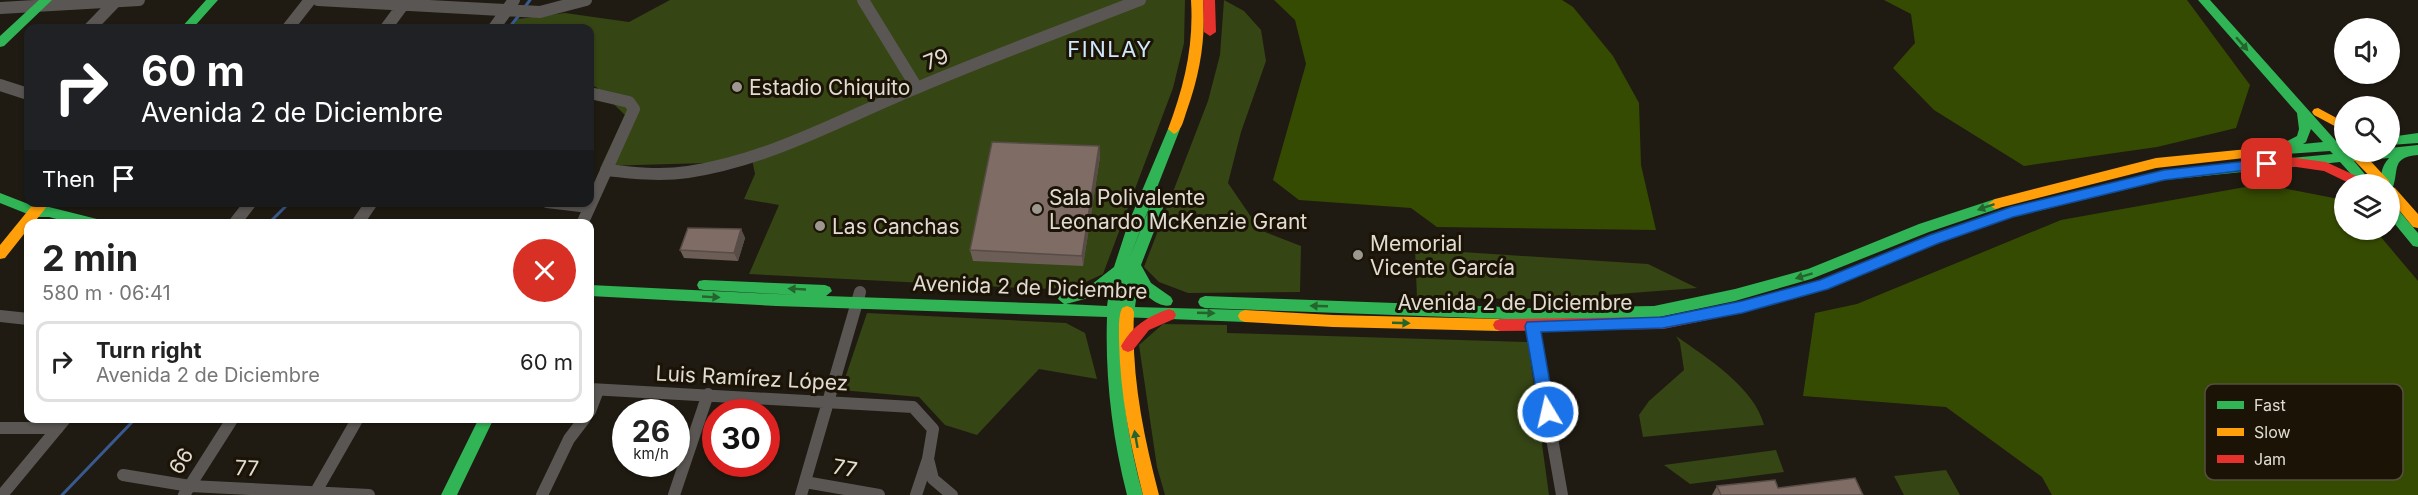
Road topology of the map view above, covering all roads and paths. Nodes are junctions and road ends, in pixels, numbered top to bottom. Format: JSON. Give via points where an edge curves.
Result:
{"nodes":[{"id":1,"x":139,"y":0,"type":"edge"},
{"id":2,"x":212,"y":0,"type":"edge"},
{"id":3,"x":310,"y":0,"type":"edge"},
{"id":4,"x":318,"y":0,"type":"edge"},
{"id":5,"x":514,"y":0,"type":"edge"},
{"id":6,"x":586,"y":0,"type":"edge"},
{"id":7,"x":863,"y":0,"type":"edge"},
{"id":8,"x":1140,"y":0,"type":"edge"},
{"id":9,"x":1197,"y":0,"type":"edge"},
{"id":10,"x":1209,"y":0,"type":"edge"},
{"id":11,"x":2204,"y":0,"type":"edge"},
{"id":12,"x":2219,"y":0,"type":"edge"},
{"id":13,"x":116,"y":1,"type":"edge"},
{"id":14,"x":43,"y":2,"type":"edge"},
{"id":15,"x":405,"y":3,"type":"edge"},
{"id":16,"x":0,"y":8,"type":"edge"},
{"id":17,"x":517,"y":12,"type":"junction"},
{"id":18,"x":94,"y":24,"type":"edge"},
{"id":19,"x":191,"y":24,"type":"edge"},
{"id":20,"x":291,"y":24,"type":"edge"},
{"id":21,"x":389,"y":24,"type":"edge"},
{"id":22,"x":500,"y":24,"type":"edge"},
{"id":23,"x":0,"y":43,"type":"edge"},
{"id":24,"x":0,"y":85,"type":"edge"},
{"id":25,"x":917,"y":88,"type":"junction"},
{"id":26,"x":24,"y":93,"type":"edge"},
{"id":27,"x":594,"y":94,"type":"edge"},
{"id":28,"x":2303,"y":112,"type":"junction"},
{"id":29,"x":2318,"y":112,"type":"junction"},
{"id":30,"x":2334,"y":121,"type":"edge"},
{"id":31,"x":2334,"y":133,"type":"edge"},
{"id":32,"x":2418,"y":138,"type":"edge"},
{"id":33,"x":2334,"y":139,"type":"edge"},
{"id":34,"x":2400,"y":139,"type":"edge"},
{"id":35,"x":2334,"y":149,"type":"edge"},
{"id":36,"x":2278,"y":151,"type":"junction"},
{"id":37,"x":2412,"y":151,"type":"edge"},
{"id":38,"x":2334,"y":152,"type":"edge"},
{"id":39,"x":2288,"y":162,"type":"junction"},
{"id":40,"x":2360,"y":162,"type":"edge"},
{"id":41,"x":606,"y":170,"type":"junction"},
{"id":42,"x":2342,"y":174,"type":"edge"},
{"id":43,"x":2373,"y":174,"type":"edge"},
{"id":44,"x":2386,"y":174,"type":"edge"},
{"id":45,"x":594,"y":196,"type":"edge"},
{"id":46,"x":0,"y":198,"type":"edge"},
{"id":47,"x":2400,"y":202,"type":"edge"},
{"id":48,"x":589,"y":207,"type":"edge"},
{"id":49,"x":38,"y":217,"type":"edge"},
{"id":50,"x":55,"y":219,"type":"edge"},
{"id":51,"x":584,"y":219,"type":"edge"},
{"id":52,"x":2400,"y":221,"type":"edge"},
{"id":53,"x":2418,"y":223,"type":"edge"},
{"id":54,"x":24,"y":231,"type":"edge"},
{"id":55,"x":2418,"y":242,"type":"edge"},
{"id":56,"x":0,"y":254,"type":"edge"},
{"id":57,"x":1127,"y":268,"type":"junction"},
{"id":58,"x":594,"y":281,"type":"edge"},
{"id":59,"x":594,"y":291,"type":"edge"},
{"id":60,"x":859,"y":298,"type":"junction"},
{"id":61,"x":1166,"y":301,"type":"junction"},
{"id":62,"x":1066,"y":305,"type":"junction"},
{"id":63,"x":1121,"y":305,"type":"junction"},
{"id":64,"x":1175,"y":312,"type":"junction"},
{"id":65,"x":0,"y":316,"type":"edge"},
{"id":66,"x":24,"y":319,"type":"edge"},
{"id":67,"x":1531,"y":320,"type":"junction"},
{"id":68,"x":1113,"y":343,"type":"junction"},
{"id":69,"x":1128,"y":346,"type":"junction"},
{"id":70,"x":594,"y":389,"type":"edge"},
{"id":71,"x":708,"y":394,"type":"junction"},
{"id":72,"x":828,"y":403,"type":"junction"},
{"id":73,"x":62,"y":423,"type":"edge"},
{"id":74,"x":230,"y":423,"type":"edge"},
{"id":75,"x":355,"y":423,"type":"edge"},
{"id":76,"x":485,"y":423,"type":"edge"},
{"id":77,"x":581,"y":423,"type":"edge"},
{"id":78,"x":0,"y":428,"type":"edge"},
{"id":79,"x":928,"y":459,"type":"junction"},
{"id":80,"x":123,"y":475,"type":"dead end"},
{"id":81,"x":803,"y":489,"type":"edge"},
{"id":82,"x":187,"y":491,"type":"edge"},
{"id":83,"x":315,"y":493,"type":"edge"},
{"id":84,"x":2,"y":495,"type":"edge"},
{"id":85,"x":369,"y":495,"type":"edge"},
{"id":86,"x":449,"y":495,"type":"edge"},
{"id":87,"x":542,"y":495,"type":"edge"},
{"id":88,"x":674,"y":495,"type":"edge"},
{"id":89,"x":879,"y":495,"type":"edge"},
{"id":90,"x":916,"y":495,"type":"edge"},
{"id":91,"x":952,"y":495,"type":"edge"},
{"id":92,"x":1135,"y":495,"type":"edge"},
{"id":93,"x":1152,"y":495,"type":"edge"},
{"id":94,"x":1562,"y":495,"type":"edge"}],
"edges":[{"from":1,"to":13,"type":"street"},
{"from":2,"to":19,"type":"main road"},
{"from":3,"to":20,"type":"street"},
{"from":4,"to":15,"type":"street"},
{"from":5,"to":17,"type":"street"},
{"from":6,"to":17,"type":"street","via":[[540,12]]},
{"from":7,"to":25,"type":"street"},
{"from":8,"to":25,"type":"street","name":"79"},
{"from":9,"to":57,"type":"main road","via":[[1200,27],[1193,74]]},
{"from":10,"to":57,"type":"main road","via":[[1204,74],[1195,106]]},
{"from":11,"to":28,"type":"main road","one_way":true},
{"from":12,"to":29,"type":"main road"},
{"from":13,"to":14,"type":"street"},
{"from":13,"to":18,"type":"street"},
{"from":14,"to":16,"type":"street"},
{"from":14,"to":23,"type":"main road"},
{"from":15,"to":17,"type":"street"},
{"from":15,"to":21,"type":"street"},
{"from":17,"to":22,"type":"street"},
{"from":24,"to":26,"type":"street"},
{"from":25,"to":41,"type":"street","name":"79","via":[[742,160],[665,174]]},
{"from":27,"to":41,"type":"street","via":[[629,102],[634,109]]},
{"from":28,"to":33,"type":"main road"},
{"from":28,"to":36,"type":"main road","via":[[2306,137]]},
{"from":29,"to":30,"type":"main road"},
{"from":29,"to":31,"type":"main road"},
{"from":32,"to":34,"type":"main road"},
{"from":35,"to":36,"type":"main road","name":"Avenida 2 de Diciembre"},
{"from":36,"to":67,"type":"main road","name":"Avenida 2 de Diciembre","one_way":true,"via":[[2156,164],[1998,202],[1811,274],[1735,296],[1654,312]]},
{"from":37,"to":44,"type":"main road","via":[[2389,163]]},
{"from":38,"to":39,"type":"main road","name":"Avenida 2 de Diciembre"},
{"from":39,"to":42,"type":"main road","via":[[2306,162]]},
{"from":39,"to":67,"type":"main road","name":"Avenida 2 de Diciembre","via":[[2164,175],[2011,212],[1823,285],[1742,307],[1663,322]]},
{"from":40,"to":43,"type":"main road"},
{"from":41,"to":45,"type":"street"},
{"from":46,"to":49,"type":"main road"},
{"from":47,"to":53,"type":"main road"},
{"from":48,"to":51,"type":"street"},
{"from":49,"to":50,"type":"main road"},
{"from":52,"to":55,"type":"main road"},
{"from":54,"to":56,"type":"main road"},
{"from":57,"to":61,"type":"main road","via":[[1154,295]]},
{"from":57,"to":62,"type":"main road"},
{"from":57,"to":63,"type":"main road"},
{"from":60,"to":58,"type":"main road","name":"Avenida 2 de Diciembre","one_way":true},
{"from":59,"to":60,"type":"main road","name":"Avenida 2 de Diciembre","one_way":true},
{"from":60,"to":62,"type":"main road","name":"Avenida 2 de Diciembre"},
{"from":60,"to":72,"type":"street"},
{"from":61,"to":63,"type":"main road","name":"Avenida 2 de Diciembre"},
{"from":67,"to":61,"type":"main road","name":"Avenida 2 de Diciembre","one_way":true},
{"from":62,"to":63,"type":"main road","name":"Avenida 2 de Diciembre"},
{"from":62,"to":68,"type":"main road","via":[[1099,324]]},
{"from":63,"to":64,"type":"main road","name":"Avenida 2 de Diciembre"},
{"from":63,"to":68,"type":"main road"},
{"from":63,"to":69,"type":"main road"},
{"from":64,"to":67,"type":"main road","name":"Avenida 2 de Diciembre","one_way":true,"via":[[1333,321]]},
{"from":64,"to":69,"type":"main road","via":[[1144,326]]},
{"from":65,"to":66,"type":"street"},
{"from":67,"to":94,"type":"street"},
{"from":68,"to":92,"type":"main road","via":[[1125,461]]},
{"from":93,"to":69,"type":"main road","one_way":true,"via":[[1137,443]]},
{"from":70,"to":71,"type":"street","name":"Luis Ramírez López"},
{"from":71,"to":72,"type":"street","name":"Luis Ramírez López"},
{"from":71,"to":88,"type":"street"},
{"from":72,"to":79,"type":"street","name":"Luis Ramírez López","via":[[913,407],[933,429]]},
{"from":72,"to":81,"type":"street"},
{"from":73,"to":78,"type":"street"},
{"from":73,"to":84,"type":"street"},
{"from":74,"to":82,"type":"street","name":"66"},
{"from":75,"to":83,"type":"street"},
{"from":76,"to":86,"type":"main road"},
{"from":77,"to":87,"type":"street","via":[[569,439]]},
{"from":79,"to":90,"type":"street"},
{"from":79,"to":91,"type":"street","via":[[933,479]]},
{"from":80,"to":82,"type":"street","name":"77"},
{"from":81,"to":89,"type":"street","name":"77"},
{"from":82,"to":83,"type":"street","name":"77"},
{"from":83,"to":85,"type":"street","name":"77"}]}
